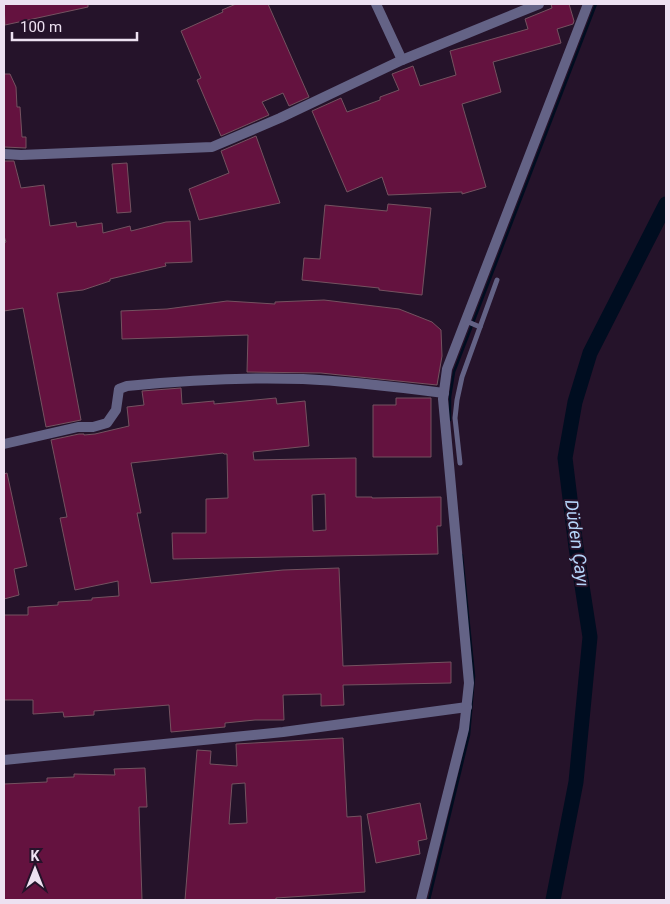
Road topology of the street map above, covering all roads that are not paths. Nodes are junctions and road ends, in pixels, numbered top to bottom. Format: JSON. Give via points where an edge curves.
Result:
{"nodes":[{"id":1,"x":376,"y":4,"type":"edge"},
{"id":2,"x":539,"y":4,"type":"edge"},
{"id":3,"x":588,"y":4,"type":"edge"},
{"id":4,"x":402,"y":60,"type":"junction"},
{"id":5,"x":4,"y":154,"type":"edge"},
{"id":6,"x":497,"y":280,"type":"dead end"},
{"id":7,"x":472,"y":323,"type":"junction"},
{"id":8,"x":444,"y":393,"type":"junction"},
{"id":9,"x":4,"y":444,"type":"edge"},
{"id":10,"x":460,"y":464,"type":"dead end"},
{"id":11,"x":467,"y":707,"type":"junction"},
{"id":12,"x":4,"y":760,"type":"edge"},
{"id":13,"x":421,"y":900,"type":"edge"}],
"edges":[{"from":1,"to":4,"type":"street"},
{"from":2,"to":4,"type":"street"},
{"from":3,"to":7,"type":"street"},
{"from":4,"to":5,"type":"street","via":[[212,147]]},
{"from":6,"to":7,"type":"lane"},
{"from":7,"to":8,"type":"street","via":[[447,370]]},
{"from":7,"to":10,"type":"lane","via":[[455,418]]},
{"from":8,"to":9,"type":"street","via":[[378,385],[258,378],[182,380],[127,386],[119,389],[116,410],[107,422]]},
{"from":8,"to":11,"type":"street","via":[[469,683]]},
{"from":11,"to":12,"type":"street","via":[[283,732]]},
{"from":11,"to":13,"type":"street"}]}
